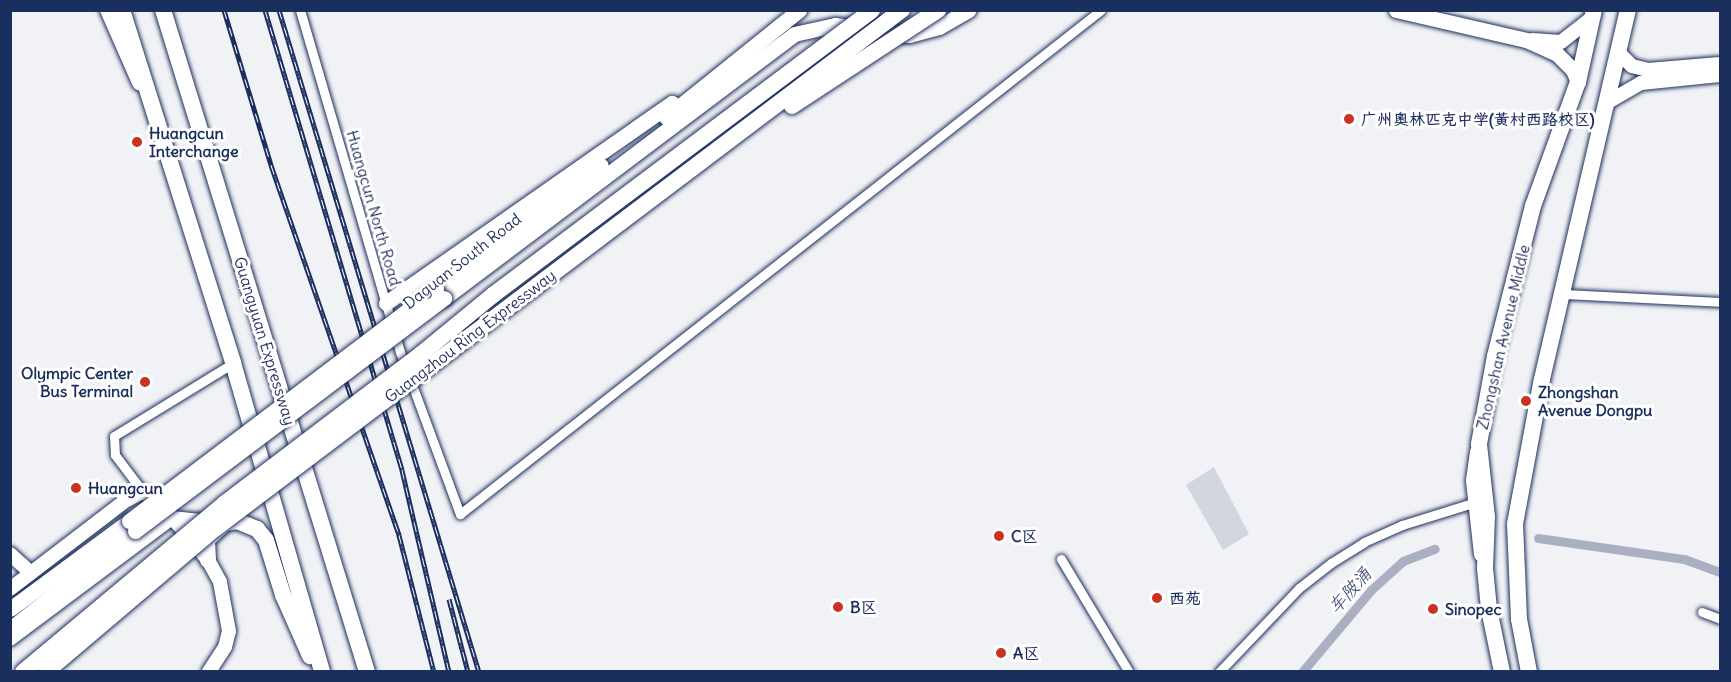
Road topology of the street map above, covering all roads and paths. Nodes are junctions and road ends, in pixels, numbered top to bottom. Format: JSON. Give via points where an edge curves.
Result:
{"nodes":[{"id":1,"x":107,"y":10,"type":"edge"},
{"id":2,"x":122,"y":10,"type":"edge"},
{"id":3,"x":163,"y":10,"type":"edge"},
{"id":4,"x":300,"y":10,"type":"edge"},
{"id":5,"x":800,"y":10,"type":"edge"},
{"id":6,"x":818,"y":10,"type":"edge"},
{"id":7,"x":872,"y":10,"type":"edge"},
{"id":8,"x":902,"y":10,"type":"edge"},
{"id":9,"x":938,"y":10,"type":"edge"},
{"id":10,"x":968,"y":10,"type":"edge"},
{"id":11,"x":1101,"y":10,"type":"edge"},
{"id":12,"x":1396,"y":10,"type":"edge"},
{"id":13,"x":1628,"y":10,"type":"edge"},
{"id":14,"x":1593,"y":14,"type":"edge"},
{"id":15,"x":830,"y":25,"type":"junction"},
{"id":16,"x":1526,"y":40,"type":"junction"},
{"id":17,"x":1619,"y":53,"type":"junction"},
{"id":18,"x":1720,"y":64,"type":"edge"},
{"id":19,"x":1720,"y":75,"type":"edge"},
{"id":20,"x":1578,"y":82,"type":"junction"},
{"id":21,"x":701,"y":90,"type":"junction"},
{"id":22,"x":1608,"y":102,"type":"junction"},
{"id":23,"x":152,"y":110,"type":"junction"},
{"id":24,"x":722,"y":148,"type":"junction"},
{"id":25,"x":440,"y":294,"type":"junction"},
{"id":26,"x":1564,"y":294,"type":"junction"},
{"id":27,"x":386,"y":303,"type":"junction"},
{"id":28,"x":1720,"y":303,"type":"edge"},
{"id":29,"x":233,"y":363,"type":"junction"},
{"id":30,"x":1479,"y":444,"type":"junction"},
{"id":31,"x":143,"y":492,"type":"junction"},
{"id":32,"x":1476,"y":502,"type":"junction"},
{"id":33,"x":172,"y":518,"type":"junction"},
{"id":34,"x":132,"y":526,"type":"junction"},
{"id":35,"x":220,"y":526,"type":"junction"},
{"id":36,"x":10,"y":554,"type":"edge"},
{"id":37,"x":1061,"y":559,"type":"dead end"},
{"id":38,"x":208,"y":560,"type":"junction"},
{"id":39,"x":147,"y":567,"type":"junction"},
{"id":40,"x":1485,"y":568,"type":"junction"},
{"id":41,"x":31,"y":573,"type":"junction"},
{"id":42,"x":10,"y":589,"type":"edge"},
{"id":43,"x":10,"y":609,"type":"edge"},
{"id":44,"x":1702,"y":612,"type":"dead end"},
{"id":45,"x":1720,"y":619,"type":"edge"},
{"id":46,"x":10,"y":629,"type":"edge"},
{"id":47,"x":10,"y":639,"type":"edge"},
{"id":48,"x":16,"y":672,"type":"edge"},
{"id":49,"x":23,"y":672,"type":"edge"},
{"id":50,"x":46,"y":672,"type":"edge"},
{"id":51,"x":54,"y":672,"type":"edge"},
{"id":52,"x":209,"y":672,"type":"edge"},
{"id":53,"x":317,"y":672,"type":"edge"},
{"id":54,"x":322,"y":672,"type":"edge"},
{"id":55,"x":367,"y":672,"type":"edge"},
{"id":56,"x":1129,"y":672,"type":"edge"},
{"id":57,"x":1220,"y":672,"type":"edge"},
{"id":58,"x":1502,"y":672,"type":"edge"},
{"id":59,"x":1529,"y":672,"type":"edge"}],
"edges":[{"from":1,"to":23,"type":"street"},
{"from":2,"to":23,"type":"highway"},
{"from":3,"to":55,"type":"highway","name":"Guangyuan Expressway"},
{"from":4,"to":27,"type":"street","name":"Huangcun North Road"},
{"from":5,"to":21,"type":"main road","name":"Daguan South Road"},
{"from":6,"to":15,"type":"main road"},
{"from":7,"to":39,"type":"highway","name":"Guangzhou Ring Expressway","bridge":true,"via":[[493,294]]},
{"from":8,"to":24,"type":"highway","name":"Guangzhou Ring Expressway","bridge":true},
{"from":9,"to":24,"type":"highway","bridge":true},
{"from":10,"to":15,"type":"main road","name":"Daguan South Road","via":[[939,27],[909,35]]},
{"from":11,"to":27,"type":"street","name":"Huangcun North Road","via":[[460,514],[400,352]]},
{"from":12,"to":16,"type":"main road"},
{"from":13,"to":17,"type":"highway"},
{"from":14,"to":16,"type":"street","via":[[1561,42]]},
{"from":14,"to":20,"type":"highway","name":"Zhongshan Avenue Middle"},
{"from":15,"to":25,"type":"main road","name":"Daguan South Road","via":[[794,34],[777,44]]},
{"from":16,"to":20,"type":"main road","via":[[1557,54],[1573,70]]},
{"from":17,"to":18,"type":"street","via":[[1632,66],[1648,70]]},
{"from":17,"to":22,"type":"highway"},
{"from":19,"to":22,"type":"street","via":[[1641,83]]},
{"from":20,"to":30,"type":"highway","name":"Zhongshan Avenue Middle","via":[[1533,206],[1495,356]]},
{"from":21,"to":25,"type":"main road","name":"Daguan South Road"},
{"from":21,"to":27,"type":"main road","via":[[688,92]]},
{"from":22,"to":26,"type":"highway"},
{"from":23,"to":29,"type":"highway"},
{"from":24,"to":35,"type":"highway","name":"Guangzhou Ring Expressway","bridge":true},
{"from":25,"to":34,"type":"main road","name":"Daguan South Road","bridge":true},
{"from":26,"to":28,"type":"street"},
{"from":26,"to":59,"type":"highway","via":[[1542,379],[1515,524],[1518,608]]},
{"from":29,"to":31,"type":"street","via":[[114,436],[115,455]]},
{"from":29,"to":54,"type":"highway"},
{"from":30,"to":32,"type":"street","via":[[1473,481]]},
{"from":30,"to":40,"type":"highway","name":"Zhongshan Avenue Middle","via":[[1487,517]]},
{"from":31,"to":33,"type":"street"},
{"from":31,"to":41,"type":"street","via":[[125,501]]},
{"from":32,"to":40,"type":"street"},
{"from":32,"to":57,"type":"street","via":[[1379,535],[1331,563],[1299,588]]},
{"from":33,"to":35,"type":"street"},
{"from":33,"to":38,"type":"street"},
{"from":33,"to":47,"type":"street"},
{"from":34,"to":43,"type":"main road","name":"Daguan South Road"},
{"from":34,"to":46,"type":"main road","name":"Daguan South Road"},
{"from":35,"to":38,"type":"highway","via":[[207,540]]},
{"from":35,"to":50,"type":"highway","name":"Guangzhou Ring Expressway","bridge":true},
{"from":35,"to":51,"type":"highway","bridge":true},
{"from":35,"to":53,"type":"highway","via":[[247,523],[263,534],[283,595]]},
{"from":36,"to":41,"type":"street"},
{"from":37,"to":56,"type":"street"},
{"from":38,"to":52,"type":"street","via":[[220,582],[229,631],[225,647]]},
{"from":39,"to":48,"type":"highway","bridge":true},
{"from":39,"to":49,"type":"highway","name":"Guangzhou Ring Expressway","bridge":true},
{"from":40,"to":58,"type":"highway","name":"Zhongshan Avenue Middle"},
{"from":41,"to":42,"type":"street"},
{"from":44,"to":45,"type":"street"}]}
